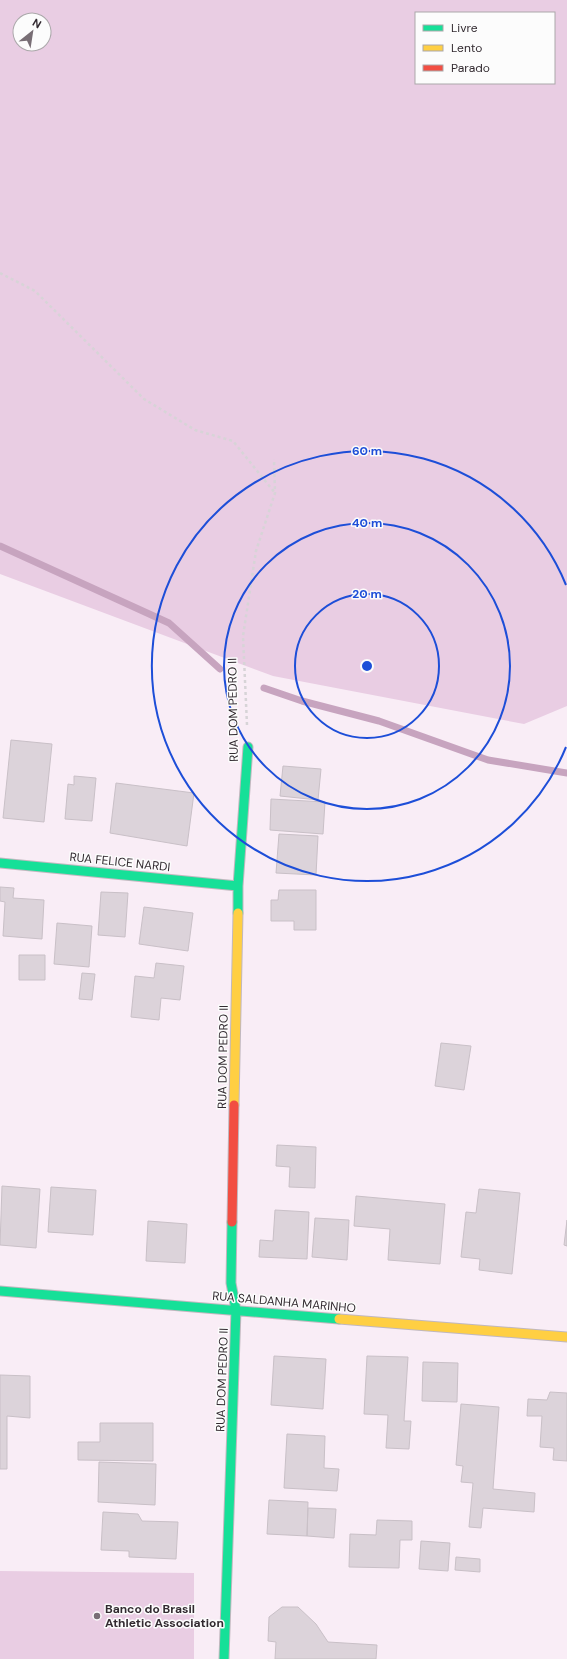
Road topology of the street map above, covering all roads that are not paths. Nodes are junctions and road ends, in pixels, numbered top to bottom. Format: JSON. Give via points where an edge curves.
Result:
{"nodes":[{"id":1,"x":248,"y":747,"type":"road end"},
{"id":2,"x":0,"y":863,"type":"edge"},
{"id":3,"x":238,"y":886,"type":"junction"},
{"id":4,"x":0,"y":1291,"type":"edge"},
{"id":5,"x":236,"y":1310,"type":"junction"},
{"id":6,"x":567,"y":1337,"type":"edge"},
{"id":7,"x":224,"y":1659,"type":"edge"}],
"edges":[{"from":1,"to":3,"type":"street","name":"RUA DOM PEDRO II"},
{"from":2,"to":3,"type":"street","name":"RUA FELICE NARDI"},
{"from":3,"to":5,"type":"street","name":"RUA DOM PEDRO II","via":[[231,1283]]},
{"from":4,"to":5,"type":"street","name":"RUA SALDANHA MARINHO"},
{"from":5,"to":6,"type":"street","name":"RUA SALDANHA MARINHO"},
{"from":5,"to":7,"type":"street","name":"RUA DOM PEDRO II"}]}
